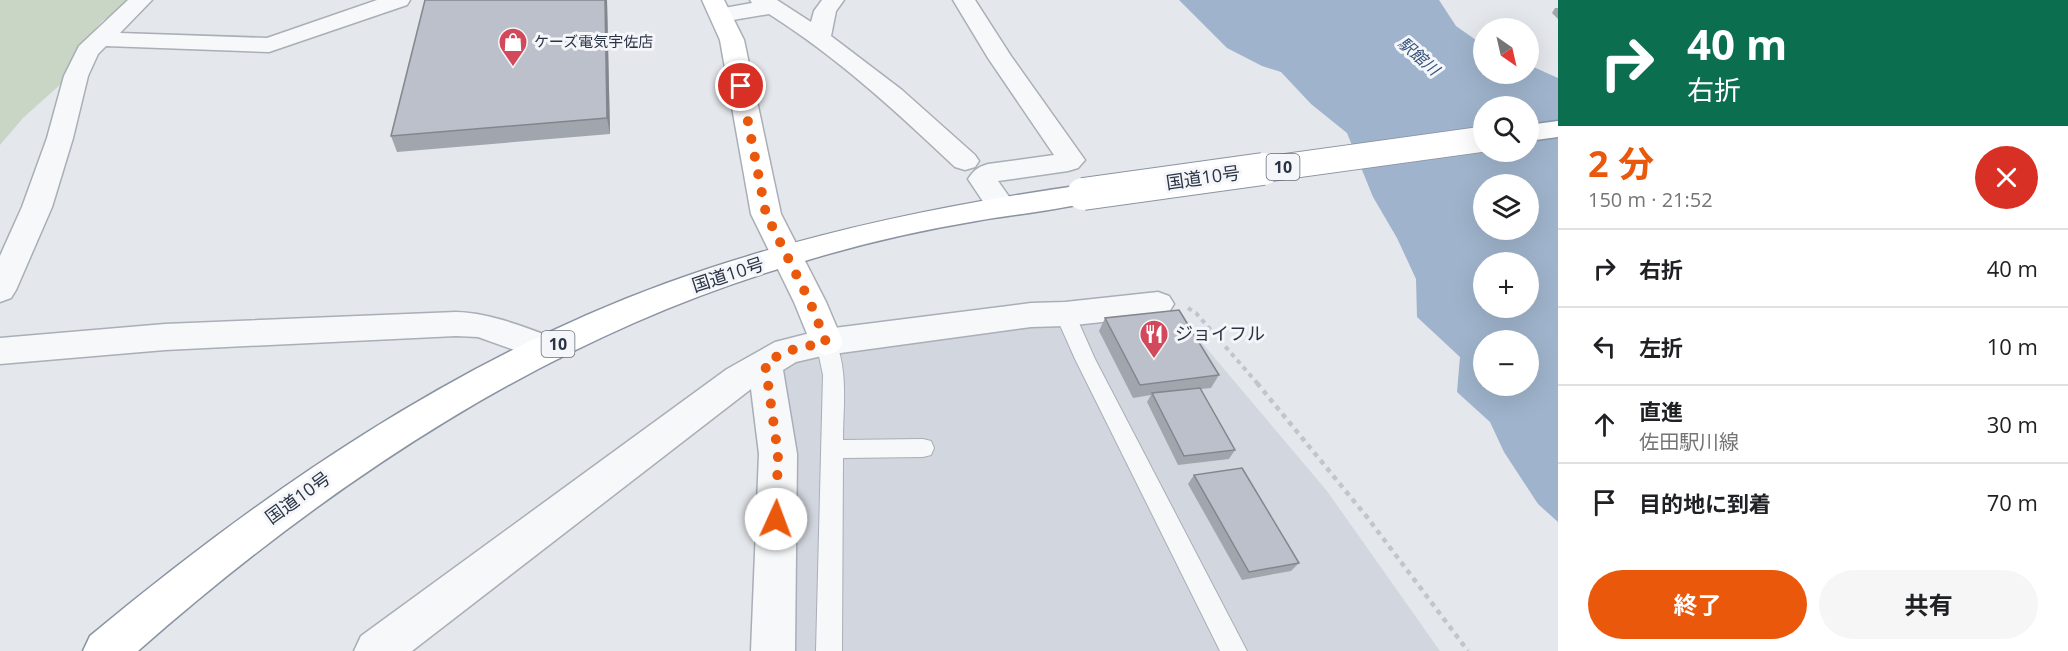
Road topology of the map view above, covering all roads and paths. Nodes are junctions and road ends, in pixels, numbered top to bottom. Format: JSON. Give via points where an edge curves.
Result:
{"nodes":[{"id":1,"x":141,"y":0,"type":"edge"},
{"id":2,"x":399,"y":0,"type":"edge"},
{"id":3,"x":833,"y":0,"type":"edge"},
{"id":4,"x":964,"y":0,"type":"edge"},
{"id":5,"x":767,"y":3,"type":"edge"},
{"id":6,"x":717,"y":8,"type":"edge"},
{"id":7,"x":101,"y":39,"type":"junction"},
{"id":8,"x":819,"y":39,"type":"junction"},
{"id":9,"x":1558,"y":129,"type":"edge"},
{"id":10,"x":1539,"y":132,"type":"edge"},
{"id":11,"x":1473,"y":141,"type":"edge"},
{"id":12,"x":965,"y":161,"type":"dead end"},
{"id":13,"x":1000,"y":205,"type":"junction"},
{"id":14,"x":786,"y":257,"type":"junction"},
{"id":15,"x":0,"y":290,"type":"edge"},
{"id":16,"x":1158,"y":304,"type":"joint"},
{"id":17,"x":1065,"y":314,"type":"junction"},
{"id":18,"x":826,"y":342,"type":"junction"},
{"id":19,"x":548,"y":349,"type":"junction"},
{"id":20,"x":0,"y":351,"type":"edge"},
{"id":21,"x":765,"y":363,"type":"junction"},
{"id":22,"x":924,"y":448,"type":"dead end"},
{"id":23,"x":832,"y":449,"type":"junction"},
{"id":24,"x":105,"y":651,"type":"edge"},
{"id":25,"x":376,"y":651,"type":"edge"},
{"id":26,"x":773,"y":651,"type":"edge"},
{"id":27,"x":829,"y":651,"type":"edge"},
{"id":28,"x":1234,"y":651,"type":"edge"},
{"id":29,"x":1468,"y":651,"type":"edge"}],
"edges":[{"from":1,"to":7,"type":"street"},
{"from":2,"to":7,"type":"street","via":[[269,45]]},
{"from":3,"to":8,"type":"street","via":[[825,11]]},
{"from":4,"to":13,"type":"street","via":[[1071,159],[988,173],[982,179]]},
{"from":5,"to":6,"type":"street"},
{"from":5,"to":8,"type":"street"},
{"from":6,"to":14,"type":"main road","via":[[732,40],[766,214]]},
{"from":7,"to":15,"type":"street","via":[[87,51],[76,76],[37,207]]},
{"from":8,"to":12,"type":"street","via":[[909,109]]},
{"from":9,"to":10,"type":"main road"},
{"from":11,"to":13,"type":"main road","name":"国道10号","number":"10","bridge":true},
{"from":13,"to":14,"type":"main road","name":"国道10号","number":"10","via":[[911,223]]},
{"from":14,"to":18,"type":"main road"},
{"from":14,"to":19,"type":"main road","name":"国道10号","number":"10","via":[[653,301]]},
{"from":16,"to":17,"type":"street"},
{"from":16,"to":29,"type":"path","via":[[1180,305],[1196,313],[1281,410]]},
{"from":17,"to":18,"type":"street","via":[[1030,315]]},
{"from":17,"to":28,"type":"lane"},
{"from":18,"to":21,"type":"street","via":[[787,351]]},
{"from":18,"to":23,"type":"lane","via":[[833,375]]},
{"from":19,"to":20,"type":"street","via":[[480,325],[456,324],[165,337]]},
{"from":19,"to":24,"type":"main road","name":"国道10号","number":"10","via":[[433,410],[302,494],[178,588]]},
{"from":21,"to":25,"type":"street"},
{"from":21,"to":26,"type":"street","via":[[778,454]]},
{"from":22,"to":23,"type":"lane"},
{"from":23,"to":27,"type":"lane"}]}
